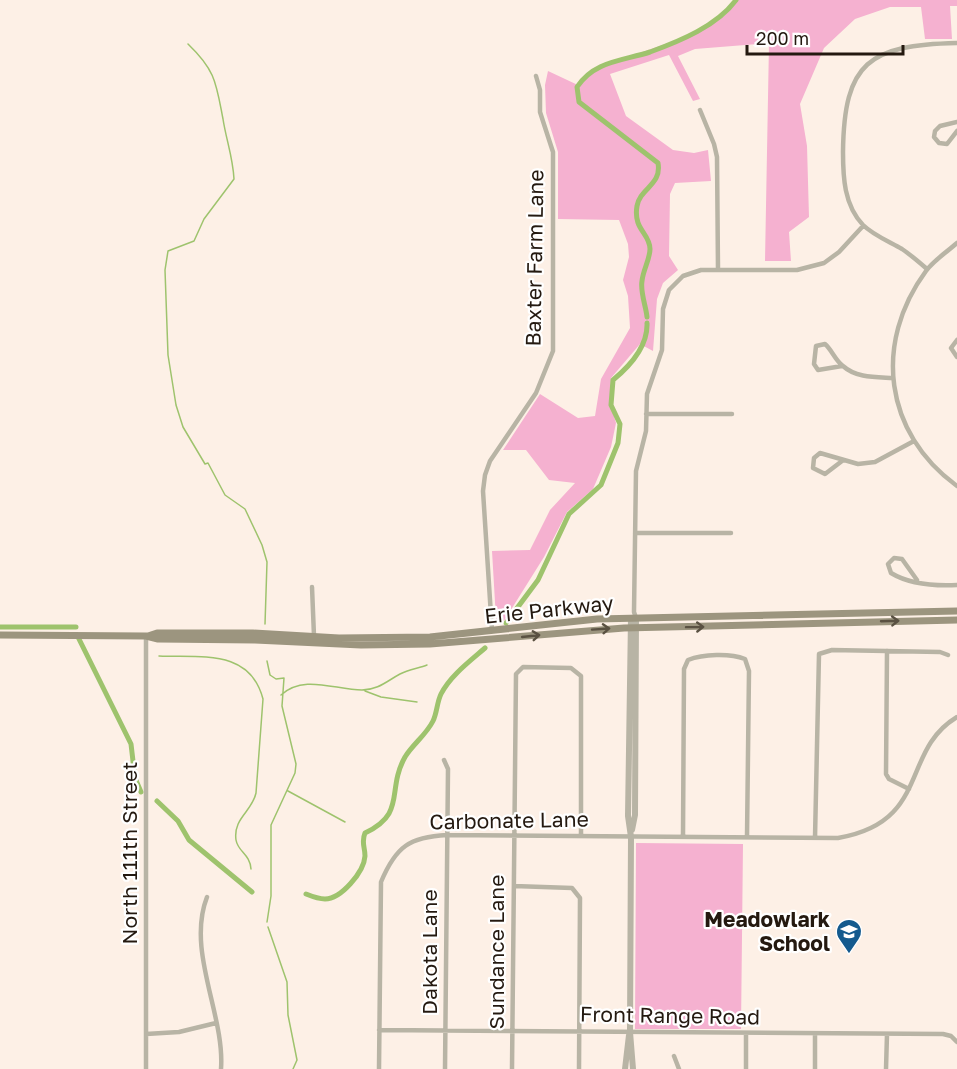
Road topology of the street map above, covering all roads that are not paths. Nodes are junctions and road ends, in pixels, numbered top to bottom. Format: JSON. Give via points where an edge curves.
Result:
{"nodes":[{"id":1,"x":957,"y":43,"type":"edge"},
{"id":2,"x":536,"y":76,"type":"dead end"},
{"id":3,"x":700,"y":110,"type":"dead end"},
{"id":4,"x":957,"y":122,"type":"edge"},
{"id":5,"x":957,"y":131,"type":"edge"},
{"id":6,"x":863,"y":226,"type":"junction"},
{"id":7,"x":957,"y":243,"type":"edge"},
{"id":8,"x":718,"y":269,"type":"junction"},
{"id":9,"x":927,"y":269,"type":"junction"},
{"id":10,"x":957,"y":340,"type":"edge"},
{"id":11,"x":957,"y":357,"type":"edge"},
{"id":12,"x":842,"y":366,"type":"junction"},
{"id":13,"x":893,"y":378,"type":"junction"},
{"id":14,"x":646,"y":414,"type":"junction"},
{"id":15,"x":732,"y":414,"type":"dead end"},
{"id":16,"x":914,"y":441,"type":"junction"},
{"id":17,"x":842,"y":461,"type":"junction"},
{"id":18,"x":957,"y":486,"type":"edge"},
{"id":19,"x":635,"y":533,"type":"junction"},
{"id":20,"x":731,"y":533,"type":"dead end"},
{"id":21,"x":917,"y":580,"type":"junction"},
{"id":22,"x":957,"y":585,"type":"edge"},
{"id":23,"x":312,"y":587,"type":"dead end"},
{"id":24,"x":957,"y":611,"type":"edge"},
{"id":25,"x":634,"y":616,"type":"junction"},
{"id":26,"x":957,"y":620,"type":"edge"},
{"id":27,"x":633,"y":628,"type":"junction"},
{"id":28,"x":492,"y":632,"type":"junction"},
{"id":29,"x":0,"y":635,"type":"edge"},
{"id":30,"x":146,"y":636,"type":"junction"},
{"id":31,"x":314,"y":636,"type":"junction"},
{"id":32,"x":492,"y":640,"type":"junction"},
{"id":33,"x":887,"y":651,"type":"junction"},
{"id":34,"x":948,"y":655,"type":"dead end"},
{"id":35,"x":957,"y":717,"type":"edge"},
{"id":36,"x":444,"y":760,"type":"dead end"},
{"id":37,"x":909,"y":789,"type":"junction"},
{"id":38,"x":447,"y":835,"type":"junction"},
{"id":39,"x":514,"y":836,"type":"junction"},
{"id":40,"x":581,"y":836,"type":"junction"},
{"id":41,"x":631,"y":837,"type":"junction"},
{"id":42,"x":683,"y":837,"type":"junction"},
{"id":43,"x":747,"y":837,"type":"junction"},
{"id":44,"x":815,"y":838,"type":"junction"},
{"id":45,"x":514,"y":886,"type":"junction"},
{"id":46,"x":207,"y":897,"type":"dead end"},
{"id":47,"x":216,"y":1023,"type":"junction"},
{"id":48,"x":379,"y":1030,"type":"junction"},
{"id":49,"x":446,"y":1030,"type":"junction"},
{"id":50,"x":513,"y":1031,"type":"junction"},
{"id":51,"x":579,"y":1031,"type":"junction"},
{"id":52,"x":630,"y":1032,"type":"junction"},
{"id":53,"x":746,"y":1033,"type":"junction"},
{"id":54,"x":146,"y":1034,"type":"junction"},
{"id":55,"x":815,"y":1034,"type":"junction"},
{"id":56,"x":887,"y":1034,"type":"junction"},
{"id":57,"x":957,"y":1042,"type":"edge"},
{"id":58,"x":674,"y":1056,"type":"dead end"},
{"id":59,"x":146,"y":1069,"type":"edge"},
{"id":60,"x":221,"y":1069,"type":"edge"},
{"id":61,"x":379,"y":1069,"type":"edge"},
{"id":62,"x":446,"y":1069,"type":"edge"},
{"id":63,"x":512,"y":1069,"type":"edge"},
{"id":64,"x":579,"y":1069,"type":"edge"},
{"id":65,"x":625,"y":1069,"type":"edge"},
{"id":66,"x":633,"y":1069,"type":"edge"},
{"id":67,"x":679,"y":1069,"type":"edge"},
{"id":68,"x":746,"y":1069,"type":"edge"},
{"id":69,"x":815,"y":1069,"type":"edge"},
{"id":70,"x":886,"y":1069,"type":"edge"}],
"edges":[{"from":1,"to":6,"type":"street","via":[[911,44],[892,49],[876,58],[851,86],[844,115],[843,171],[850,205]]},
{"from":2,"to":28,"type":"street","name":"Baxter Farm Lane","via":[[540,112],[553,152],[553,351],[536,393],[490,461],[485,475]]},
{"from":3,"to":8,"type":"street","via":[[717,157]]},
{"from":4,"to":5,"type":"street","via":[[940,126],[934,137],[947,144]]},
{"from":6,"to":8,"type":"street","via":[[839,252],[811,267]]},
{"from":6,"to":9,"type":"street"},
{"from":7,"to":9,"type":"street"},
{"from":8,"to":14,"type":"street","via":[[692,271],[669,290],[663,309],[662,350],[647,394]]},
{"from":9,"to":13,"type":"street","via":[[897,329]]},
{"from":10,"to":11,"type":"street","via":[[951,348]]},
{"from":12,"to":12,"type":"street","via":[[825,344],[816,346],[814,364],[818,370]]},
{"from":12,"to":13,"type":"street","via":[[869,377]]},
{"from":13,"to":16,"type":"street","via":[[902,417]]},
{"from":14,"to":15,"type":"street"},
{"from":14,"to":19,"type":"street","via":[[636,478]]},
{"from":16,"to":17,"type":"street","via":[[875,462]]},
{"from":16,"to":18,"type":"street","via":[[929,463]]},
{"from":17,"to":17,"type":"street","via":[[820,453],[814,458],[813,468],[825,474]]},
{"from":19,"to":20,"type":"street"},
{"from":19,"to":25,"type":"street"},
{"from":21,"to":21,"type":"street","via":[[902,559],[894,558],[888,564],[893,575]]},
{"from":21,"to":22,"type":"street"},
{"from":23,"to":31,"type":"street"},
{"from":24,"to":25,"type":"main road","name":"Erie Parkway"},
{"from":25,"to":27,"type":"street"},
{"from":25,"to":28,"type":"main road","name":"Erie Parkway"},
{"from":27,"to":26,"type":"main road","name":"Erie Parkway","one_way":true},
{"from":32,"to":27,"type":"main road","name":"Erie Parkway","one_way":true},
{"from":27,"to":41,"type":"street","via":[[635,816]]},
{"from":28,"to":31,"type":"main road","name":"Erie Parkway","via":[[420,637]]},
{"from":28,"to":32,"type":"street","name":"Baxter Farm Lane"},
{"from":29,"to":30,"type":"main road","name":"Erie Parkway"},
{"from":30,"to":31,"type":"main road","name":"Erie Parkway"},
{"from":30,"to":32,"type":"main road","name":"Erie Parkway","via":[[361,645]]},
{"from":30,"to":54,"type":"street","name":"North 111th Street"},
{"from":33,"to":34,"type":"street"},
{"from":33,"to":37,"type":"street","via":[[886,774]]},
{"from":33,"to":44,"type":"street","via":[[832,650],[819,654]]},
{"from":35,"to":37,"type":"street","name":"Carbonate Lane","via":[[930,745]]},
{"from":36,"to":38,"type":"street","name":"Dakota Lane","via":[[448,769]]},
{"from":37,"to":44,"type":"street","name":"Carbonate Lane","via":[[890,816],[873,828],[838,838]]},
{"from":38,"to":39,"type":"street","name":"Carbonate Lane"},
{"from":38,"to":48,"type":"street","name":"Carbonate Lane","via":[[409,842],[387,868],[381,882]]},
{"from":38,"to":49,"type":"street","name":"Dakota Lane"},
{"from":39,"to":40,"type":"street","name":"Carbonate Lane"},
{"from":39,"to":40,"type":"street","name":"Sundance Lane","via":[[516,675],[523,667],[572,668],[581,676]]},
{"from":39,"to":45,"type":"street","name":"Sundance Lane"},
{"from":40,"to":41,"type":"street","name":"Carbonate Lane"},
{"from":41,"to":42,"type":"street","name":"Carbonate Lane"},
{"from":41,"to":52,"type":"street"},
{"from":42,"to":43,"type":"street","name":"Carbonate Lane"},
{"from":42,"to":43,"type":"street","via":[[684,669],[688,660],[697,656],[746,659]]},
{"from":43,"to":44,"type":"street","name":"Carbonate Lane"},
{"from":45,"to":50,"type":"street","name":"Sundance Lane"},
{"from":45,"to":51,"type":"street","via":[[572,888],[580,898]]},
{"from":46,"to":47,"type":"street","via":[[203,906],[202,950]]},
{"from":47,"to":54,"type":"street","via":[[179,1032]]},
{"from":47,"to":60,"type":"street"},
{"from":48,"to":49,"type":"street","name":"Front Range Road"},
{"from":48,"to":61,"type":"street","name":"Carbonate Lane"},
{"from":49,"to":50,"type":"street","name":"Front Range Road"},
{"from":49,"to":62,"type":"street","name":"Dakota Lane"},
{"from":50,"to":51,"type":"street","name":"Front Range Road"},
{"from":50,"to":63,"type":"street","name":"Sundance Lane"},
{"from":51,"to":52,"type":"street","name":"Front Range Road"},
{"from":51,"to":64,"type":"street"},
{"from":52,"to":53,"type":"street","name":"Front Range Road"},
{"from":52,"to":65,"type":"street"},
{"from":52,"to":66,"type":"street"},
{"from":53,"to":55,"type":"street","name":"Front Range Road"},
{"from":53,"to":68,"type":"street"},
{"from":54,"to":59,"type":"street","name":"North 111th Street"},
{"from":55,"to":56,"type":"street","name":"Front Range Road"},
{"from":55,"to":69,"type":"street"},
{"from":56,"to":57,"type":"street","name":"Front Range Road","via":[[943,1034]]},
{"from":56,"to":70,"type":"street"},
{"from":58,"to":67,"type":"street"}]}
